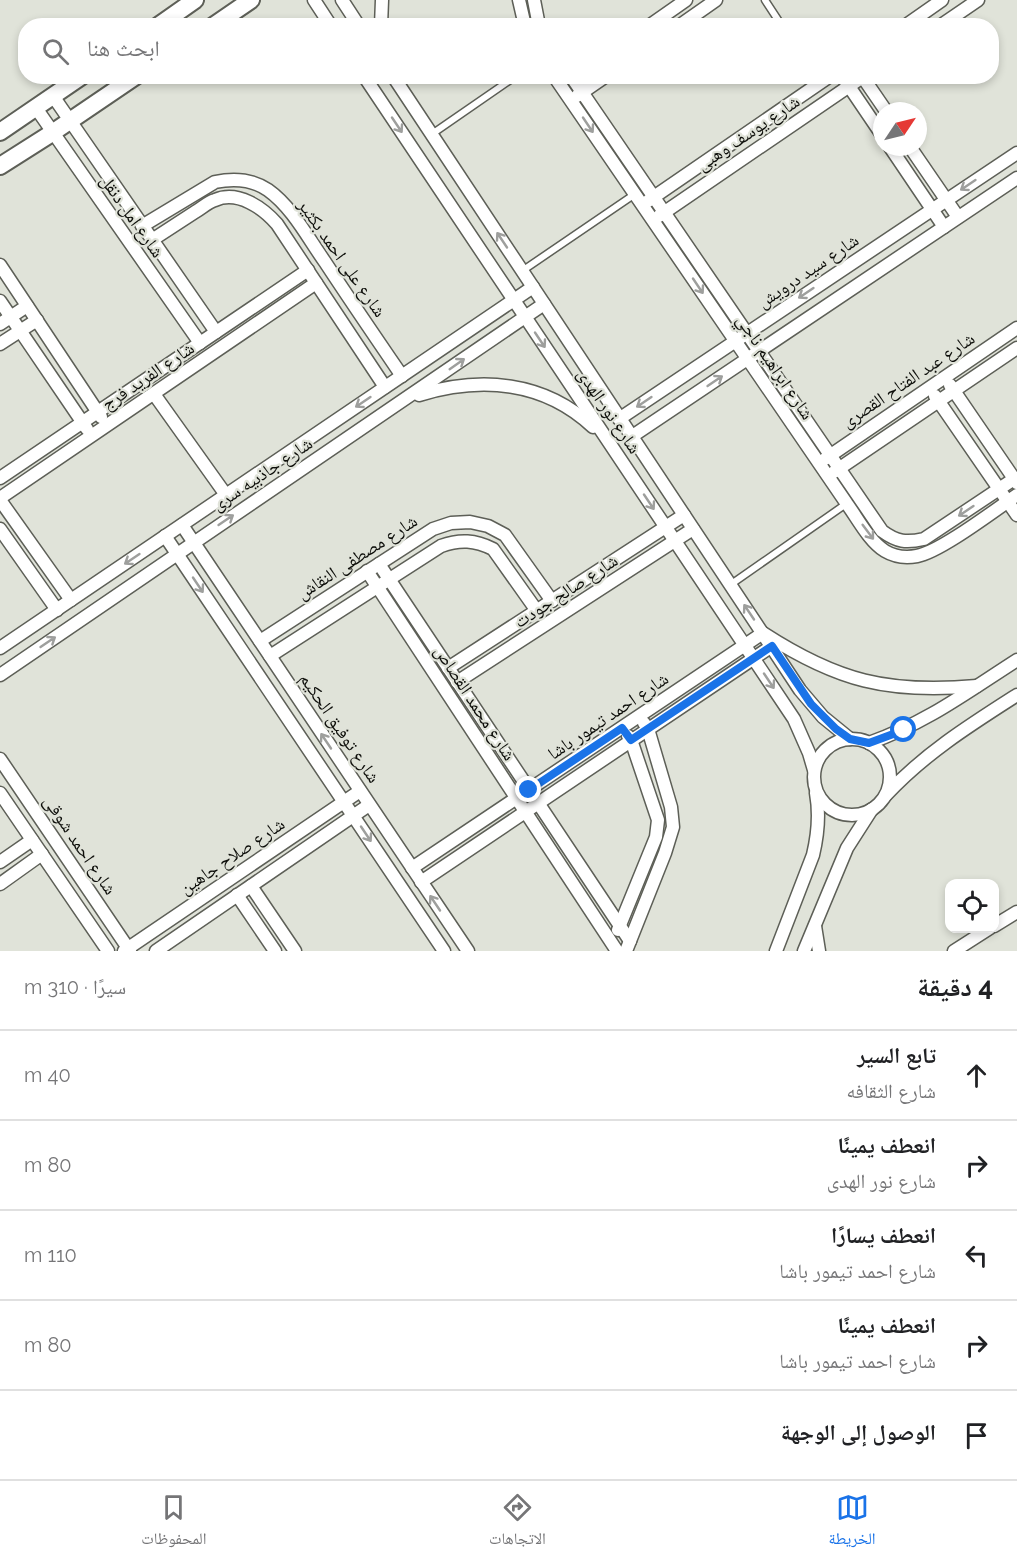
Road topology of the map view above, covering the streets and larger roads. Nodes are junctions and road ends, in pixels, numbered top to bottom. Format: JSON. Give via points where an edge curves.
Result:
{"nodes":[{"id":1,"x":195,"y":0,"type":"edge"},
{"id":2,"x":251,"y":0,"type":"edge"},
{"id":3,"x":314,"y":0,"type":"edge"},
{"id":4,"x":342,"y":0,"type":"edge"},
{"id":5,"x":382,"y":0,"type":"edge"},
{"id":6,"x":519,"y":0,"type":"edge"},
{"id":7,"x":534,"y":0,"type":"edge"},
{"id":8,"x":686,"y":0,"type":"edge"},
{"id":9,"x":716,"y":0,"type":"edge"},
{"id":10,"x":942,"y":0,"type":"edge"},
{"id":11,"x":978,"y":0,"type":"edge"},
{"id":12,"x":670,"y":5,"type":"edge"},
{"id":13,"x":169,"y":18,"type":"edge"},
{"id":14,"x":225,"y":18,"type":"edge"},
{"id":15,"x":326,"y":18,"type":"edge"},
{"id":16,"x":354,"y":18,"type":"edge"},
{"id":17,"x":381,"y":18,"type":"edge"},
{"id":18,"x":523,"y":18,"type":"edge"},
{"id":19,"x":537,"y":18,"type":"edge"},
{"id":20,"x":657,"y":18,"type":"edge"},
{"id":21,"x":690,"y":18,"type":"edge"},
{"id":22,"x":916,"y":18,"type":"edge"},
{"id":23,"x":952,"y":18,"type":"edge"},
{"id":24,"x":70,"y":84,"type":"edge"},
{"id":25,"x":124,"y":84,"type":"edge"},
{"id":26,"x":369,"y":84,"type":"edge"},
{"id":27,"x":398,"y":84,"type":"edge"},
{"id":28,"x":559,"y":84,"type":"edge"},
{"id":29,"x":576,"y":84,"type":"edge"},
{"id":30,"x":595,"y":84,"type":"edge"},
{"id":31,"x":815,"y":84,"type":"edge"},
{"id":32,"x":843,"y":84,"type":"edge"},
{"id":33,"x":847,"y":84,"type":"edge"},
{"id":34,"x":868,"y":84,"type":"edge"},
{"id":35,"x":582,"y":93,"type":"junction"},
{"id":36,"x":53,"y":96,"type":"junction"},
{"id":37,"x":571,"y":100,"type":"junction"},
{"id":38,"x":880,"y":102,"type":"edge"},
{"id":39,"x":36,"y":108,"type":"junction"},
{"id":40,"x":69,"y":120,"type":"junction"},
{"id":41,"x":873,"y":122,"type":"edge"},
{"id":42,"x":0,"y":132,"type":"edge"},
{"id":43,"x":52,"y":133,"type":"junction"},
{"id":44,"x":1017,"y":153,"type":"edge"},
{"id":45,"x":896,"y":156,"type":"edge"},
{"id":46,"x":916,"y":156,"type":"edge"},
{"id":47,"x":0,"y":166,"type":"edge"},
{"id":48,"x":1017,"y":178,"type":"edge"},
{"id":49,"x":268,"y":190,"type":"junction"},
{"id":50,"x":654,"y":197,"type":"junction"},
{"id":51,"x":946,"y":200,"type":"junction"},
{"id":52,"x":256,"y":205,"type":"junction"},
{"id":53,"x":642,"y":205,"type":"junction"},
{"id":54,"x":932,"y":209,"type":"junction"},
{"id":55,"x":664,"y":212,"type":"junction"},
{"id":56,"x":958,"y":217,"type":"junction"},
{"id":57,"x":653,"y":220,"type":"junction"},
{"id":58,"x":142,"y":226,"type":"junction"},
{"id":59,"x":944,"y":227,"type":"junction"},
{"id":60,"x":152,"y":240,"type":"junction"},
{"id":61,"x":0,"y":265,"type":"edge"},
{"id":62,"x":308,"y":270,"type":"junction"},
{"id":63,"x":316,"y":283,"type":"junction"},
{"id":64,"x":533,"y":287,"type":"junction"},
{"id":65,"x":514,"y":300,"type":"junction"},
{"id":66,"x":0,"y":301,"type":"edge"},
{"id":67,"x":544,"y":304,"type":"junction"},
{"id":68,"x":27,"y":306,"type":"junction"},
{"id":69,"x":525,"y":317,"type":"junction"},
{"id":70,"x":5,"y":320,"type":"edge"},
{"id":71,"x":37,"y":320,"type":"junction"},
{"id":72,"x":1017,"y":327,"type":"edge"},
{"id":73,"x":20,"y":331,"type":"junction"},
{"id":74,"x":216,"y":332,"type":"junction"},
{"id":75,"x":747,"y":333,"type":"junction"},
{"id":76,"x":736,"y":341,"type":"junction"},
{"id":77,"x":200,"y":343,"type":"junction"},
{"id":78,"x":0,"y":344,"type":"edge"},
{"id":79,"x":1017,"y":348,"type":"edge"},
{"id":80,"x":759,"y":351,"type":"junction"},
{"id":81,"x":748,"y":358,"type":"junction"},
{"id":82,"x":402,"y":376,"type":"junction"},
{"id":83,"x":945,"y":377,"type":"junction"},
{"id":84,"x":385,"y":387,"type":"junction"},
{"id":85,"x":930,"y":387,"type":"junction"},
{"id":86,"x":954,"y":391,"type":"junction"},
{"id":87,"x":154,"y":394,"type":"junction"},
{"id":88,"x":939,"y":401,"type":"junction"},
{"id":89,"x":394,"y":408,"type":"junction"},
{"id":90,"x":98,"y":412,"type":"junction"},
{"id":91,"x":619,"y":419,"type":"junction"},
{"id":92,"x":82,"y":423,"type":"junction"},
{"id":93,"x":107,"y":426,"type":"junction"},
{"id":94,"x":92,"y":436,"type":"junction"},
{"id":95,"x":605,"y":437,"type":"junction"},
{"id":96,"x":631,"y":437,"type":"junction"},
{"id":97,"x":830,"y":455,"type":"junction"},
{"id":98,"x":283,"y":456,"type":"junction"},
{"id":99,"x":819,"y":463,"type":"junction"},
{"id":100,"x":839,"y":468,"type":"junction"},
{"id":101,"x":294,"y":474,"type":"junction"},
{"id":102,"x":828,"y":476,"type":"junction"},
{"id":103,"x":0,"y":478,"type":"edge"},
{"id":104,"x":1016,"y":481,"type":"edge"},
{"id":105,"x":999,"y":489,"type":"junction"},
{"id":106,"x":226,"y":495,"type":"junction"},
{"id":107,"x":1012,"y":498,"type":"edge"},
{"id":108,"x":0,"y":499,"type":"edge"},
{"id":109,"x":684,"y":515,"type":"junction"},
{"id":110,"x":1017,"y":515,"type":"edge"},
{"id":111,"x":182,"y":525,"type":"junction"},
{"id":112,"x":488,"y":526,"type":"junction"},
{"id":113,"x":666,"y":527,"type":"junction"},
{"id":114,"x":0,"y":529,"type":"edge"},
{"id":115,"x":693,"y":529,"type":"junction"},
{"id":116,"x":165,"y":536,"type":"junction"},
{"id":117,"x":675,"y":541,"type":"junction"},
{"id":118,"x":193,"y":543,"type":"junction"},
{"id":119,"x":907,"y":543,"type":"junction"},
{"id":120,"x":482,"y":544,"type":"junction"},
{"id":121,"x":177,"y":554,"type":"junction"},
{"id":122,"x":904,"y":557,"type":"junction"},
{"id":123,"x":379,"y":564,"type":"junction"},
{"id":124,"x":368,"y":571,"type":"junction"},
{"id":125,"x":389,"y":579,"type":"junction"},
{"id":126,"x":378,"y":587,"type":"junction"},
{"id":127,"x":556,"y":598,"type":"junction"},
{"id":128,"x":71,"y":600,"type":"junction"},
{"id":129,"x":569,"y":609,"type":"junction"},
{"id":130,"x":57,"y":610,"type":"junction"},
{"id":131,"x":537,"y":611,"type":"junction"},
{"id":132,"x":763,"y":633,"type":"junction"},
{"id":133,"x":260,"y":641,"type":"junction"},
{"id":134,"x":745,"y":645,"type":"junction"},
{"id":135,"x":772,"y":646,"type":"junction"},
{"id":136,"x":0,"y":648,"type":"edge"},
{"id":137,"x":270,"y":656,"type":"junction"},
{"id":138,"x":753,"y":658,"type":"junction"},
{"id":139,"x":1017,"y":660,"type":"edge"},
{"id":140,"x":448,"y":668,"type":"junction"},
{"id":141,"x":0,"y":675,"type":"edge"},
{"id":142,"x":458,"y":682,"type":"junction"},
{"id":143,"x":977,"y":686,"type":"junction"},
{"id":144,"x":1017,"y":695,"type":"edge"},
{"id":145,"x":639,"y":716,"type":"junction"},
{"id":146,"x":622,"y":728,"type":"junction"},
{"id":147,"x":648,"y":729,"type":"junction"},
{"id":148,"x":850,"y":739,"type":"junction"},
{"id":149,"x":631,"y":740,"type":"junction"},
{"id":150,"x":869,"y":743,"type":"junction"},
{"id":151,"x":0,"y":759,"type":"edge"},
{"id":152,"x":814,"y":770,"type":"junction"},
{"id":153,"x":816,"y":789,"type":"junction"},
{"id":154,"x":529,"y":790,"type":"junction"},
{"id":155,"x":360,"y":791,"type":"junction"},
{"id":156,"x":0,"y":793,"type":"edge"},
{"id":157,"x":516,"y":798,"type":"junction"},
{"id":158,"x":881,"y":800,"type":"junction"},
{"id":159,"x":344,"y":802,"type":"junction"},
{"id":160,"x":538,"y":803,"type":"junction"},
{"id":161,"x":369,"y":805,"type":"junction"},
{"id":162,"x":872,"y":809,"type":"junction"},
{"id":163,"x":525,"y":812,"type":"junction"},
{"id":164,"x":354,"y":816,"type":"junction"},
{"id":165,"x":32,"y":840,"type":"junction"},
{"id":166,"x":42,"y":854,"type":"junction"},
{"id":167,"x":0,"y":862,"type":"edge"},
{"id":168,"x":412,"y":868,"type":"junction"},
{"id":169,"x":421,"y":882,"type":"junction"},
{"id":170,"x":0,"y":884,"type":"edge"},
{"id":171,"x":251,"y":886,"type":"junction"},
{"id":172,"x":237,"y":895,"type":"junction"},
{"id":173,"x":1017,"y":912,"type":"edge"},
{"id":174,"x":999,"y":923,"type":"edge"},
{"id":175,"x":620,"y":926,"type":"junction"},
{"id":176,"x":814,"y":926,"type":"junction"},
{"id":177,"x":982,"y":933,"type":"edge"},
{"id":178,"x":628,"y":946,"type":"edge"},
{"id":179,"x":613,"y":949,"type":"edge"},
{"id":180,"x":127,"y":950,"type":"edge"},
{"id":181,"x":108,"y":951,"type":"edge"},
{"id":182,"x":156,"y":951,"type":"edge"},
{"id":183,"x":275,"y":951,"type":"edge"},
{"id":184,"x":296,"y":951,"type":"edge"},
{"id":185,"x":444,"y":951,"type":"edge"},
{"id":186,"x":468,"y":951,"type":"edge"},
{"id":187,"x":776,"y":951,"type":"edge"},
{"id":188,"x":804,"y":951,"type":"edge"},
{"id":189,"x":819,"y":951,"type":"edge"},
{"id":190,"x":954,"y":951,"type":"edge"}],
"edges":[{"from":1,"to":13,"type":"street"},
{"from":2,"to":14,"type":"street"},
{"from":3,"to":15,"type":"street"},
{"from":4,"to":16,"type":"street"},
{"from":5,"to":17,"type":"street"},
{"from":6,"to":18,"type":"street"},
{"from":7,"to":19,"type":"street"},
{"from":8,"to":12,"type":"street"},
{"from":9,"to":21,"type":"street"},
{"from":10,"to":22,"type":"street"},
{"from":11,"to":23,"type":"street"},
{"from":12,"to":20,"type":"street"},
{"from":24,"to":36,"type":"street"},
{"from":25,"to":40,"type":"street"},
{"from":26,"to":65,"type":"street","name":"شارع نور الهدى","one_way":true},
{"from":64,"to":27,"type":"street","name":"شارع نور الهدى","one_way":true},
{"from":28,"to":37,"type":"street","name":"شارع ابراهيم ناجي"},
{"from":29,"to":35,"type":"street","name":"شارع ابراهيم ناجي"},
{"from":30,"to":35,"type":"street"},
{"from":31,"to":50,"type":"street","name":"شارع يوسف وهبى"},
{"from":32,"to":55,"type":"street","name":"شارع يوسف وهبى"},
{"from":33,"to":41,"type":"street"},
{"from":34,"to":38,"type":"street"},
{"from":35,"to":37,"type":"street"},
{"from":35,"to":50,"type":"street","name":"شارع ابراهيم ناجي"},
{"from":36,"to":39,"type":"street"},
{"from":36,"to":40,"type":"street","name":"شارع امل دنقل"},
{"from":37,"to":53,"type":"street","name":"شارع ابراهيم ناجي","one_way":true},
{"from":39,"to":42,"type":"street"},
{"from":39,"to":43,"type":"street","name":"شارع امل دنقل"},
{"from":40,"to":43,"type":"street"},
{"from":40,"to":58,"type":"street","name":"شارع امل دنقل"},
{"from":43,"to":47,"type":"street"},
{"from":43,"to":77,"type":"street","name":"شارع امل دنقل"},
{"from":44,"to":51,"type":"street","name":"شارع سيد درويش","one_way":true},
{"from":45,"to":54,"type":"street"},
{"from":46,"to":51,"type":"street"},
{"from":48,"to":56,"type":"street"},
{"from":49,"to":52,"type":"street"},
{"from":49,"to":58,"type":"street","name":"شارع على احمد بكثير","via":[[243,180],[215,182]]},
{"from":49,"to":82,"type":"street","name":"شارع على احمد بكثير","via":[[299,224]]},
{"from":50,"to":53,"type":"street","name":"شارع يوسف وهبى"},
{"from":50,"to":55,"type":"street","name":"شارع ابراهيم ناجي"},
{"from":51,"to":54,"type":"street","name":"شارع سيد درويش"},
{"from":51,"to":56,"type":"street"},
{"from":52,"to":60,"type":"street","name":"شارع على احمد بكثير","via":[[244,200],[216,199]]},
{"from":52,"to":62,"type":"street","name":"شارع على احمد بكثير","via":[[277,224]]},
{"from":53,"to":57,"type":"street","name":"شارع ابراهيم ناجي"},
{"from":54,"to":59,"type":"street"},
{"from":54,"to":75,"type":"street","name":"شارع سيد درويش","one_way":true},
{"from":55,"to":57,"type":"street","name":"شارع يوسف وهبى"},
{"from":55,"to":75,"type":"street","name":"شارع ابراهيم ناجي"},
{"from":56,"to":59,"type":"street"},
{"from":57,"to":76,"type":"street","name":"شارع ابراهيم ناجي","one_way":true},
{"from":58,"to":60,"type":"street","name":"شارع امل دنقل"},
{"from":59,"to":80,"type":"street"},
{"from":60,"to":74,"type":"street","name":"شارع امل دنقل"},
{"from":61,"to":68,"type":"street"},
{"from":62,"to":63,"type":"street","name":"شارع على احمد بكثير"},
{"from":62,"to":74,"type":"street","name":"شارع الفريد فرج"},
{"from":63,"to":84,"type":"street","name":"شارع على احمد بكثير"},
{"from":63,"to":87,"type":"street","name":"شارع الفريد فرج"},
{"from":64,"to":65,"type":"street","name":"شارع جاذبيه سرى"},
{"from":64,"to":67,"type":"street","name":"شارع نور الهدى"},
{"from":65,"to":69,"type":"street","name":"شارع نور الهدى"},
{"from":65,"to":82,"type":"street","name":"شارع جاذبيه سرى"},
{"from":66,"to":70,"type":"street"},
{"from":67,"to":69,"type":"street","name":"شارع جاذبيه سرى"},
{"from":67,"to":91,"type":"street","name":"شارع نور الهدى"},
{"from":68,"to":70,"type":"street"},
{"from":68,"to":71,"type":"street"},
{"from":89,"to":69,"type":"street","name":"شارع جاذبيه سرى","one_way":true},
{"from":69,"to":95,"type":"street","name":"شارع نور الهدى","one_way":true},
{"from":70,"to":73,"type":"street"},
{"from":71,"to":73,"type":"street"},
{"from":71,"to":90,"type":"street"},
{"from":72,"to":83,"type":"street","name":"شارع عبد الفتاح القصرى"},
{"from":73,"to":78,"type":"street"},
{"from":73,"to":92,"type":"street"},
{"from":74,"to":77,"type":"street","name":"شارع الفريد فرج"},
{"from":75,"to":76,"type":"street","name":"شارع سيد درويش"},
{"from":75,"to":80,"type":"street","name":"شارع ابراهيم ناجي"},
{"from":76,"to":81,"type":"street","name":"شارع ابراهيم ناجي"},
{"from":76,"to":91,"type":"street","name":"شارع سيد درويش","one_way":true},
{"from":77,"to":90,"type":"street","name":"شارع الفريد فرج"},
{"from":79,"to":86,"type":"street","name":"شارع عبد الفتاح القصرى"},
{"from":80,"to":81,"type":"street"},
{"from":80,"to":97,"type":"street","name":"شارع ابراهيم ناجي"},
{"from":96,"to":81,"type":"street","one_way":true},
{"from":81,"to":99,"type":"street","name":"شارع ابراهيم ناجي"},
{"from":82,"to":84,"type":"street","name":"شارع جاذبيه سرى"},
{"from":83,"to":85,"type":"street","name":"شارع عبد الفتاح القصرى"},
{"from":83,"to":86,"type":"street"},
{"from":84,"to":98,"type":"street","name":"شارع جاذبيه سرى","one_way":true},
{"from":85,"to":88,"type":"street"},
{"from":85,"to":97,"type":"street","name":"شارع عبد الفتاح القصرى"},
{"from":86,"to":88,"type":"street","name":"شارع عبد الفتاح القصرى"},
{"from":86,"to":104,"type":"street"},
{"from":87,"to":93,"type":"street","name":"شارع الفريد فرج"},
{"from":87,"to":106,"type":"street"},
{"from":88,"to":100,"type":"street","name":"شارع عبد الفتاح القصرى"},
{"from":88,"to":105,"type":"street"},
{"from":89,"to":95,"type":"street","via":[[447,387],[504,385],[559,402]]},
{"from":89,"to":101,"type":"street","name":"شارع جاذبيه سرى"},
{"from":90,"to":92,"type":"street","name":"شارع الفريد فرج"},
{"from":90,"to":93,"type":"street"},
{"from":91,"to":96,"type":"street","name":"شارع نور الهدى"},
{"from":92,"to":94,"type":"street"},
{"from":92,"to":103,"type":"street","name":"شارع الفريد فرج"},
{"from":93,"to":94,"type":"street","name":"شارع الفريد فرج"},
{"from":94,"to":108,"type":"street","name":"شارع الفريد فرج"},
{"from":95,"to":113,"type":"street","name":"شارع نور الهدى","one_way":true},
{"from":96,"to":109,"type":"street","name":"شارع نور الهدى"},
{"from":97,"to":99,"type":"street","name":"شارع عبد الفتاح القصرى"},
{"from":97,"to":100,"type":"street","name":"شارع ابراهيم ناجي"},
{"from":98,"to":101,"type":"street"},
{"from":98,"to":106,"type":"street","name":"شارع جاذبيه سرى"},
{"from":99,"to":102,"type":"street","name":"شارع ابراهيم ناجي"},
{"from":100,"to":102,"type":"street","name":"شارع عبد الفتاح القصرى"},
{"from":100,"to":119,"type":"street","name":"شارع ابراهيم ناجي","via":[[882,531]]},
{"from":118,"to":101,"type":"street","name":"شارع جاذبيه سرى","one_way":true},
{"from":102,"to":122,"type":"street","name":"شارع ابراهيم ناجي","one_way":true,"via":[[876,543]]},
{"from":104,"to":105,"type":"street"},
{"from":105,"to":107,"type":"street"},
{"from":105,"to":119,"type":"street","one_way":true,"via":[[924,539]]},
{"from":106,"to":111,"type":"street","name":"شارع جاذبيه سرى"},
{"from":107,"to":110,"type":"street"},
{"from":107,"to":122,"type":"street","via":[[934,549]]},
{"from":108,"to":128,"type":"street"},
{"from":109,"to":113,"type":"street","name":"شارع صالح جودت"},
{"from":109,"to":115,"type":"street","name":"شارع نور الهدى"},
{"from":111,"to":116,"type":"street","name":"شارع جاذبيه سرى"},
{"from":111,"to":118,"type":"street","name":"شارع توفيق الحكيم"},
{"from":112,"to":120,"type":"street"},
{"from":112,"to":123,"type":"street","name":"شارع مصطفى النقاش","via":[[451,523],[433,529]]},
{"from":112,"to":127,"type":"street","via":[[505,535]]},
{"from":113,"to":117,"type":"street","name":"شارع نور الهدى"},
{"from":113,"to":127,"type":"street","name":"شارع صالح جودت"},
{"from":114,"to":130,"type":"street"},
{"from":115,"to":117,"type":"street","name":"شارع صالح جودت"},
{"from":132,"to":115,"type":"street","name":"شارع نور الهدى","one_way":true},
{"from":116,"to":121,"type":"street"},
{"from":116,"to":128,"type":"street","name":"شارع جاذبيه سرى","one_way":true},
{"from":117,"to":129,"type":"street","name":"شارع صالح جودت"},
{"from":117,"to":134,"type":"street","name":"شارع نور الهدى"},
{"from":118,"to":121,"type":"street","name":"شارع جاذبيه سرى"},
{"from":118,"to":133,"type":"street","name":"شارع توفيق الحكيم"},
{"from":119,"to":122,"type":"street"},
{"from":120,"to":125,"type":"street","name":"شارع مصطفى النقاش","via":[[461,541],[441,546]]},
{"from":120,"to":131,"type":"street","via":[[492,549]]},
{"from":141,"to":121,"type":"street","name":"شارع جاذبيه سرى","one_way":true},
{"from":121,"to":159,"type":"street","one_way":true},
{"from":123,"to":124,"type":"street","name":"شارع مصطفى النقاش"},
{"from":123,"to":125,"type":"street","name":"شارع محمد القصاص"},
{"from":124,"to":126,"type":"street","name":"شارع محمد القصاص"},
{"from":124,"to":133,"type":"street","name":"شارع مصطفى النقاش"},
{"from":125,"to":126,"type":"street","name":"شارع مصطفى النقاش"},
{"from":125,"to":140,"type":"street","name":"شارع محمد القصاص"},
{"from":126,"to":137,"type":"street","name":"شارع مصطفى النقاش"},
{"from":126,"to":157,"type":"street","name":"شارع محمد القصاص"},
{"from":127,"to":129,"type":"street"},
{"from":127,"to":131,"type":"street","name":"شارع صالح جودت"},
{"from":128,"to":130,"type":"street","name":"شارع جاذبيه سرى"},
{"from":129,"to":142,"type":"street","name":"شارع صالح جودت"},
{"from":130,"to":136,"type":"street","name":"شارع جاذبيه سرى"},
{"from":131,"to":140,"type":"street","name":"شارع صالح جودت"},
{"from":132,"to":134,"type":"street","name":"شارع احمد تيمور باشا"},
{"from":132,"to":135,"type":"street","name":"شارع نور الهدى"},
{"from":132,"to":143,"type":"street","via":[[829,670],[865,681],[939,690]]},
{"from":133,"to":137,"type":"street","name":"شارع توفيق الحكيم"},
{"from":134,"to":138,"type":"street","name":"شارع نور الهدى"},
{"from":134,"to":145,"type":"street","name":"شارع احمد تيمور باشا"},
{"from":135,"to":138,"type":"street","name":"شارع احمد تيمور باشا"},
{"from":135,"to":148,"type":"street","name":"شارع نور الهدى","via":[[811,704]]},
{"from":155,"to":137,"type":"street","name":"شارع توفيق الحكيم","one_way":true},
{"from":138,"to":147,"type":"street","name":"شارع احمد تيمور باشا"},
{"from":138,"to":152,"type":"street","name":"شارع نور الهدى","one_way":true,"via":[[794,719]]},
{"from":139,"to":143,"type":"street"},
{"from":140,"to":142,"type":"street","name":"شارع محمد القصاص"},
{"from":142,"to":154,"type":"street","name":"شارع محمد القصاص"},
{"from":143,"to":150,"type":"street","via":[[921,721]]},
{"from":144,"to":158,"type":"street","via":[[942,744]]},
{"from":145,"to":146,"type":"street","name":"شارع احمد تيمور باشا"},
{"from":145,"to":147,"type":"street","name":"شارع محمد القصاص"},
{"from":146,"to":149,"type":"street","name":"شارع محمد القصاص"},
{"from":146,"to":154,"type":"street","name":"شارع احمد تيمور باشا"},
{"from":147,"to":149,"type":"street","name":"شارع احمد تيمور باشا"},
{"from":147,"to":178,"type":"street","name":"شارع محمد القصاص","via":[[671,807],[673,827]]},
{"from":148,"to":150,"type":"street"},
{"from":148,"to":152,"type":"street","via":[[831,744]]},
{"from":149,"to":160,"type":"street","name":"شارع احمد تيمور باشا"},
{"from":149,"to":175,"type":"street","name":"شارع محمد القصاص","via":[[658,820],[656,837]]},
{"from":150,"to":158,"type":"street","via":[[885,758],[889,769],[887,791]]},
{"from":151,"to":180,"type":"street","name":"شارع احمد شوقى"},
{"from":152,"to":153,"type":"street"},
{"from":153,"to":162,"type":"street","via":[[828,806],[838,812],[861,813]]},
{"from":153,"to":187,"type":"street","via":[[817,839]]},
{"from":154,"to":157,"type":"street","name":"شارع احمد تيمور باشا"},
{"from":154,"to":160,"type":"street","name":"شارع محمد القصاص"},
{"from":155,"to":159,"type":"street","name":"شارع صلاح جاهين"},
{"from":155,"to":161,"type":"street","name":"شارع توفيق الحكيم"},
{"from":156,"to":165,"type":"street","name":"شارع احمد شوقى"},
{"from":157,"to":163,"type":"street","name":"شارع محمد القصاص"},
{"from":157,"to":168,"type":"street","name":"شارع احمد تيمور باشا"},
{"from":158,"to":162,"type":"street"},
{"from":159,"to":164,"type":"street"},
{"from":159,"to":180,"type":"street","name":"شارع صلاح جاهين"},
{"from":160,"to":163,"type":"street","name":"شارع احمد تيمور باشا"},
{"from":160,"to":175,"type":"street","name":"شارع محمد القصاص"},
{"from":161,"to":164,"type":"street","name":"شارع صلاح جاهين"},
{"from":161,"to":168,"type":"street","name":"شارع توفيق الحكيم"},
{"from":162,"to":176,"type":"street","via":[[847,848]]},
{"from":163,"to":169,"type":"street","name":"شارع احمد تيمور باشا"},
{"from":163,"to":179,"type":"street","name":"شارع محمد القصاص"},
{"from":164,"to":171,"type":"street","name":"شارع صلاح جاهين"},
{"from":164,"to":185,"type":"street","one_way":true},
{"from":165,"to":166,"type":"street","name":"شارع احمد شوقى"},
{"from":165,"to":167,"type":"street"},
{"from":166,"to":170,"type":"street"},
{"from":166,"to":181,"type":"street","name":"شارع احمد شوقى"},
{"from":168,"to":169,"type":"street","name":"شارع توفيق الحكيم"},
{"from":186,"to":169,"type":"street","name":"شارع توفيق الحكيم","one_way":true},
{"from":171,"to":172,"type":"street","name":"شارع صلاح جاهين"},
{"from":171,"to":184,"type":"street"},
{"from":172,"to":182,"type":"street","name":"شارع صلاح جاهين"},
{"from":172,"to":183,"type":"street"},
{"from":173,"to":174,"type":"street"},
{"from":175,"to":178,"type":"street","name":"شارع محمد القصاص"},
{"from":175,"to":179,"type":"street","name":"شارع محمد القصاص"},
{"from":176,"to":188,"type":"street"},
{"from":176,"to":189,"type":"street"},
{"from":177,"to":190,"type":"street"}]}
